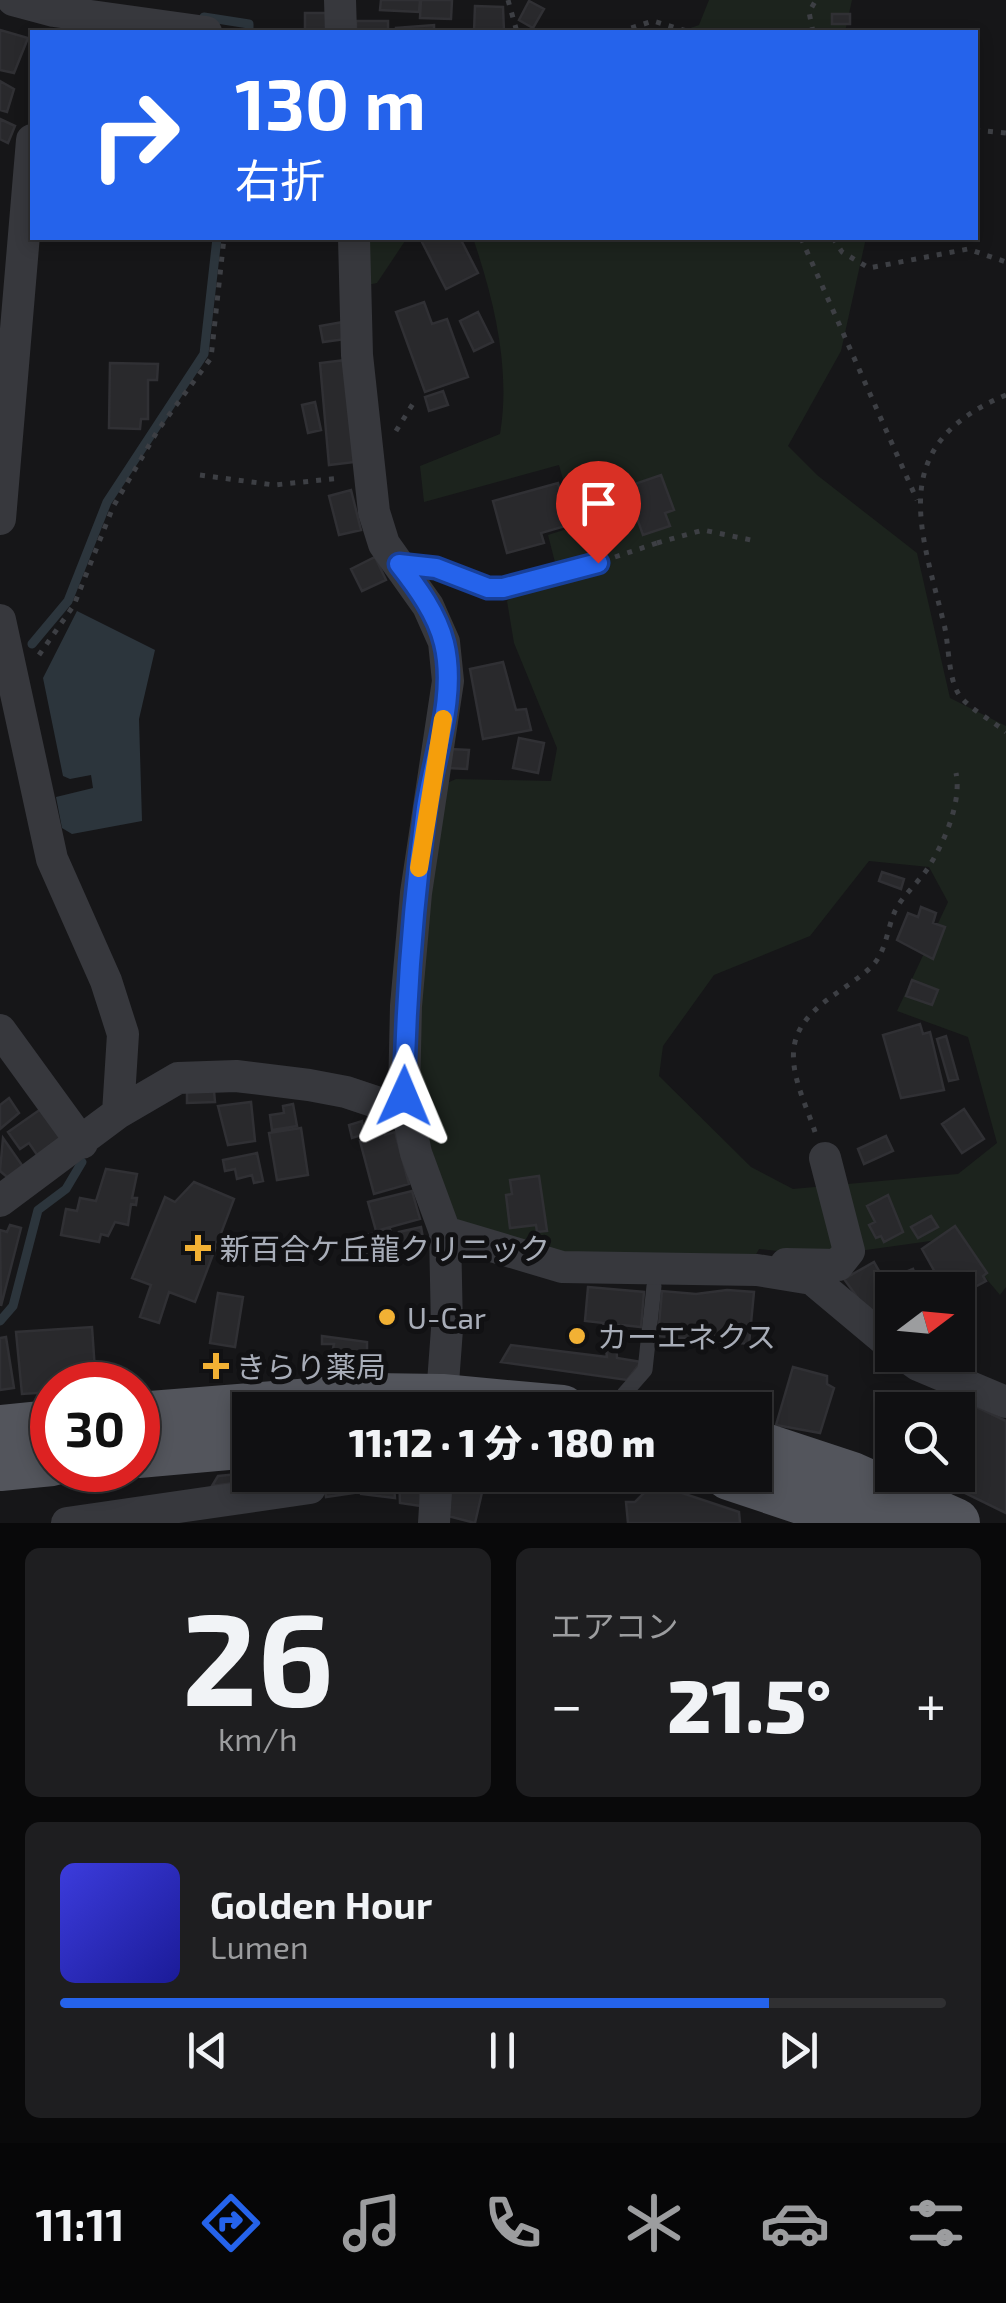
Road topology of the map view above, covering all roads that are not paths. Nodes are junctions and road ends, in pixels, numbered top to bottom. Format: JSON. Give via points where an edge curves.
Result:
{"nodes":[{"id":1,"x":13,"y":0,"type":"edge"},
{"id":2,"x":340,"y":0,"type":"edge"},
{"id":3,"x":54,"y":14,"type":"edge"},
{"id":4,"x":189,"y":30,"type":"edge"},
{"id":5,"x":341,"y":30,"type":"edge"},
{"id":6,"x":30,"y":164,"type":"edge"},
{"id":7,"x":354,"y":240,"type":"edge"},
{"id":8,"x":0,"y":519,"type":"edge"},
{"id":9,"x":598,"y":563,"type":"road end"},
{"id":10,"x":399,"y":564,"type":"junction"},
{"id":11,"x":0,"y":625,"type":"edge"},
{"id":12,"x":0,"y":1030,"type":"edge"},
{"id":13,"x":406,"y":1112,"type":"junction"},
{"id":14,"x":118,"y":1113,"type":"junction"},
{"id":15,"x":82,"y":1143,"type":"junction"},
{"id":16,"x":824,"y":1158,"type":"road end"},
{"id":17,"x":0,"y":1201,"type":"edge"},
{"id":18,"x":445,"y":1232,"type":"junction"},
{"id":19,"x":758,"y":1270,"type":"junction"},
{"id":20,"x":654,"y":1286,"type":"dead end"},
{"id":21,"x":875,"y":1332,"type":"edge"},
{"id":22,"x":933,"y":1372,"type":"edge"},
{"id":23,"x":442,"y":1392,"type":"edge"},
{"id":24,"x":626,"y":1392,"type":"edge"},
{"id":25,"x":1006,"y":1402,"type":"edge"},
{"id":26,"x":232,"y":1408,"type":"edge"},
{"id":27,"x":160,"y":1415,"type":"edge"},
{"id":28,"x":30,"y":1427,"type":"edge"},
{"id":29,"x":0,"y":1430,"type":"edge"},
{"id":30,"x":232,"y":1445,"type":"edge"},
{"id":31,"x":160,"y":1451,"type":"edge"},
{"id":32,"x":772,"y":1451,"type":"edge"},
{"id":33,"x":30,"y":1463,"type":"edge"},
{"id":34,"x":0,"y":1466,"type":"edge"},
{"id":35,"x":772,"y":1489,"type":"edge"},
{"id":36,"x":282,"y":1492,"type":"edge"},
{"id":37,"x":436,"y":1492,"type":"edge"},
{"id":38,"x":67,"y":1523,"type":"edge"},
{"id":39,"x":434,"y":1523,"type":"edge"},
{"id":40,"x":872,"y":1523,"type":"edge"},
{"id":41,"x":954,"y":1523,"type":"edge"}],
"edges":[{"from":1,"to":3,"type":"street"},
{"from":2,"to":5,"type":"street"},
{"from":3,"to":4,"type":"street"},
{"from":6,"to":8,"type":"street"},
{"from":7,"to":10,"type":"street","via":[[369,475],[384,544]]},
{"from":9,"to":10,"type":"lane","via":[[503,588]]},
{"from":10,"to":13,"type":"street","via":[[444,642],[448,681],[416,893]]},
{"from":11,"to":14,"type":"street","via":[[52,859],[123,1034]]},
{"from":12,"to":15,"type":"street"},
{"from":13,"to":14,"type":"street","via":[[346,1092],[236,1076],[178,1078]]},
{"from":13,"to":18,"type":"street"},
{"from":14,"to":15,"type":"street"},
{"from":15,"to":17,"type":"street"},
{"from":16,"to":19,"type":"street","via":[[850,1251],[838,1265]]},
{"from":18,"to":19,"type":"street","via":[[562,1267]]},
{"from":18,"to":23,"type":"street"},
{"from":19,"to":21,"type":"street","via":[[812,1280]]},
{"from":20,"to":24,"type":"lane","via":[[645,1370]]},
{"from":22,"to":25,"type":"street"},
{"from":26,"to":27,"type":"main road"},
{"from":28,"to":29,"type":"main road"},
{"from":30,"to":31,"type":"main road"},
{"from":32,"to":41,"type":"main road","via":[[852,1477]]},
{"from":33,"to":34,"type":"main road"},
{"from":35,"to":40,"type":"main road"},
{"from":36,"to":38,"type":"street"},
{"from":37,"to":39,"type":"street"}]}
